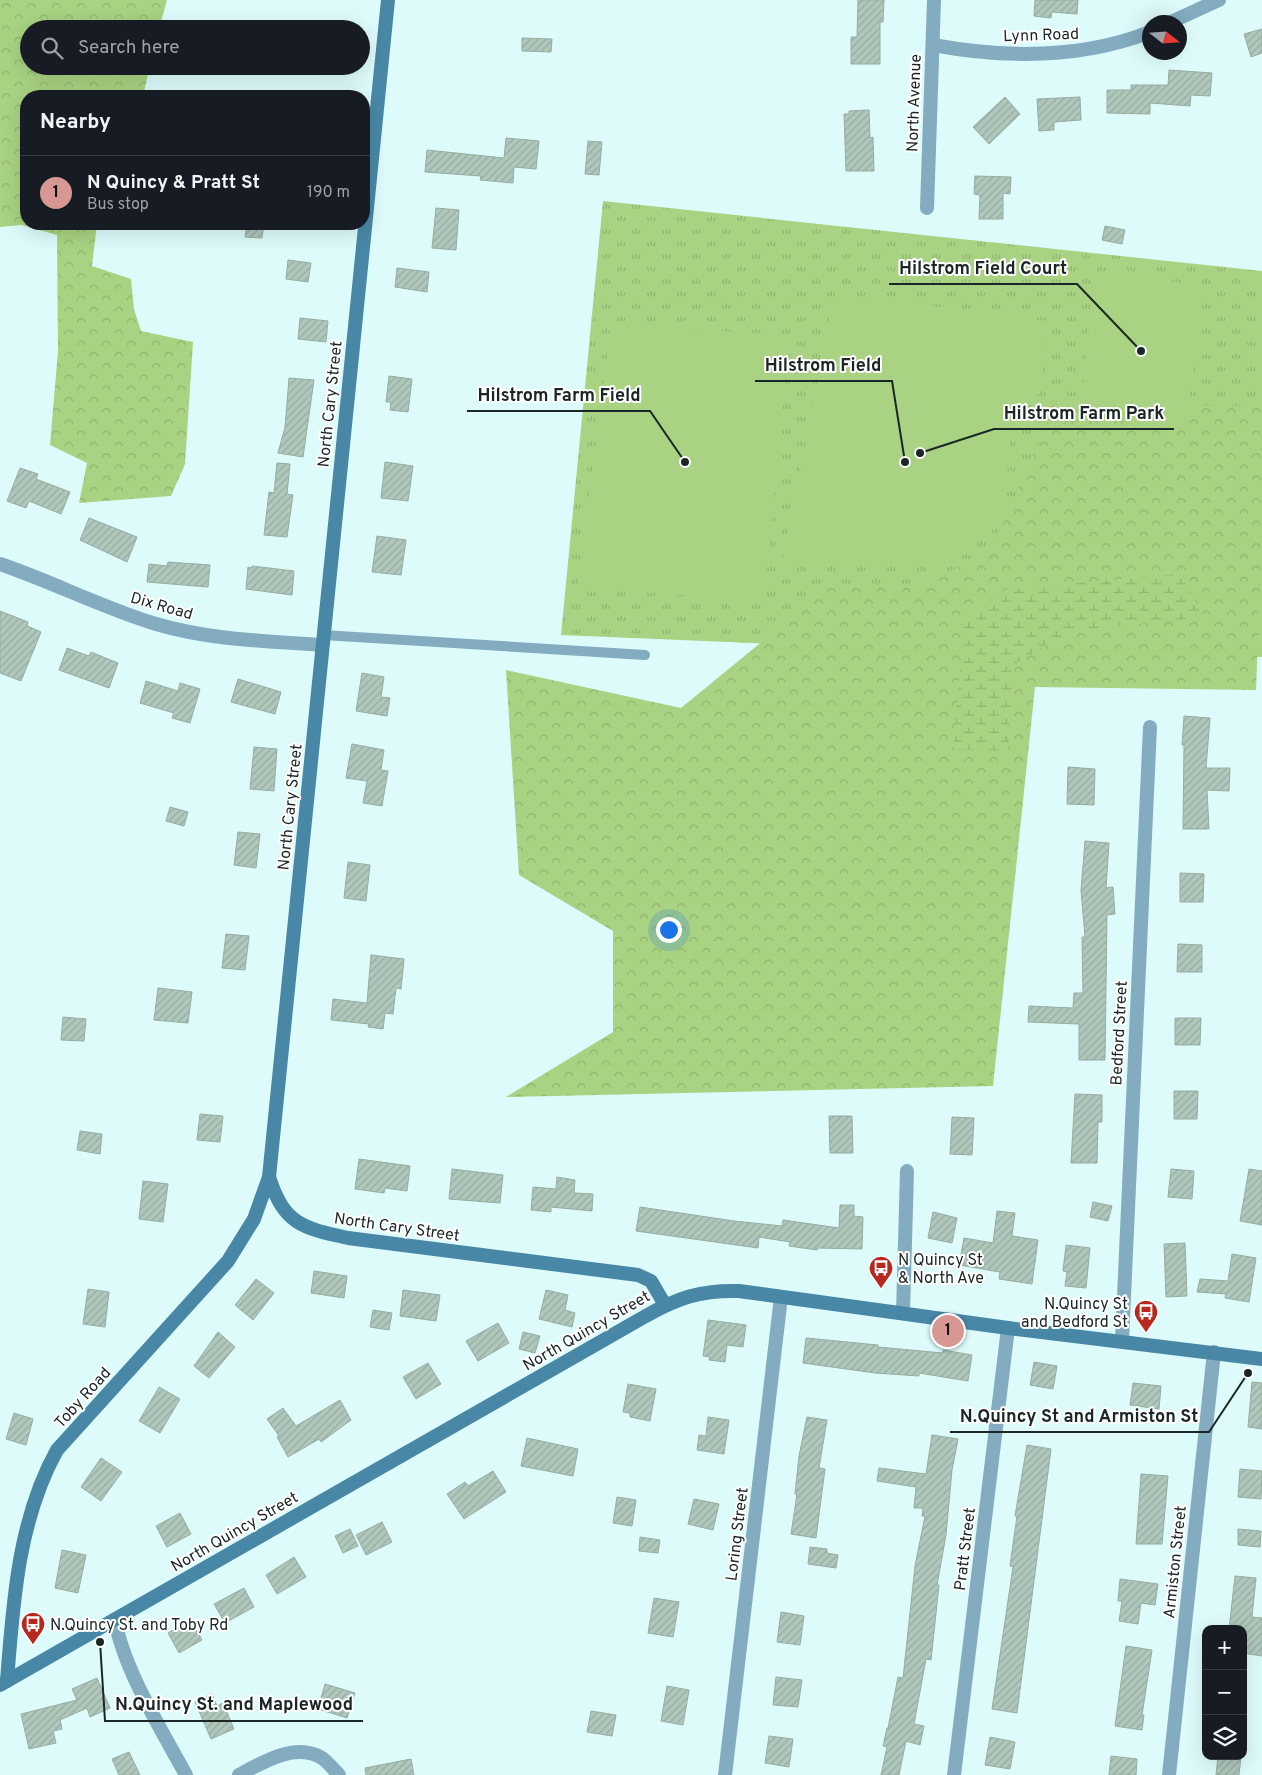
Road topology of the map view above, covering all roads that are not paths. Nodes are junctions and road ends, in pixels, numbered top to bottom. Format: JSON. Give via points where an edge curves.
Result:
{"nodes":[{"id":1,"x":388,"y":0,"type":"edge"},
{"id":2,"x":934,"y":0,"type":"edge"},
{"id":3,"x":1219,"y":0,"type":"edge"},
{"id":4,"x":1187,"y":15,"type":"edge"},
{"id":5,"x":1142,"y":35,"type":"edge"},
{"id":6,"x":933,"y":45,"type":"junction"},
{"id":7,"x":370,"y":177,"type":"edge"},
{"id":8,"x":928,"y":208,"type":"dead end"},
{"id":9,"x":365,"y":230,"type":"edge"},
{"id":10,"x":0,"y":564,"type":"edge"},
{"id":11,"x":323,"y":640,"type":"junction"},
{"id":12,"x":645,"y":655,"type":"dead end"},
{"id":13,"x":1150,"y":727,"type":"dead end"},
{"id":14,"x":908,"y":1171,"type":"dead end"},
{"id":15,"x":269,"y":1177,"type":"junction"},
{"id":16,"x":781,"y":1297,"type":"junction"},
{"id":17,"x":665,"y":1305,"type":"junction"},
{"id":18,"x":903,"y":1313,"type":"junction"},
{"id":19,"x":1008,"y":1328,"type":"junction"},
{"id":20,"x":1122,"y":1340,"type":"junction"},
{"id":21,"x":1214,"y":1352,"type":"junction"},
{"id":22,"x":1262,"y":1359,"type":"edge"},
{"id":23,"x":115,"y":1620,"type":"junction"},
{"id":24,"x":3,"y":1683,"type":"edge"},
{"id":25,"x":186,"y":1775,"type":"edge"},
{"id":26,"x":239,"y":1775,"type":"edge"},
{"id":27,"x":339,"y":1775,"type":"edge"},
{"id":28,"x":725,"y":1775,"type":"edge"},
{"id":29,"x":954,"y":1775,"type":"edge"},
{"id":30,"x":1169,"y":1775,"type":"edge"}],
"edges":[{"from":1,"to":7,"type":"main road","name":"North Cary Street"},
{"from":2,"to":6,"type":"street","name":"North Avenue"},
{"from":3,"to":4,"type":"street"},
{"from":5,"to":6,"type":"street","name":"Lynn Road","via":[[1122,43],[1067,52],[1017,54],[964,51]]},
{"from":6,"to":8,"type":"street","name":"North Avenue"},
{"from":9,"to":11,"type":"main road","name":"North Cary Street"},
{"from":10,"to":11,"type":"street","name":"Dix Road","via":[[157,624],[220,636]]},
{"from":11,"to":12,"type":"lane"},
{"from":11,"to":15,"type":"main road","name":"North Cary Street"},
{"from":13,"to":20,"type":"street","name":"Bedford Street"},
{"from":14,"to":18,"type":"street"},
{"from":15,"to":17,"type":"main road","name":"North Cary Street","via":[[283,1210],[295,1221],[323,1233],[638,1275],[651,1281]]},
{"from":15,"to":24,"type":"main road","name":"Toby Road","via":[[254,1219],[228,1261],[57,1450],[50,1463],[19,1566]]},
{"from":16,"to":17,"type":"main road","name":"North Quincy Street","via":[[716,1291],[693,1294]]},
{"from":16,"to":18,"type":"main road","name":"North Quincy Street"},
{"from":16,"to":28,"type":"street","name":"Loring Street"},
{"from":17,"to":23,"type":"main road","name":"North Quincy Street"},
{"from":18,"to":19,"type":"main road","name":"North Quincy Street"},
{"from":19,"to":20,"type":"main road","name":"North Quincy Street"},
{"from":19,"to":29,"type":"street","name":"Pratt Street"},
{"from":20,"to":21,"type":"main road","name":"North Quincy Street"},
{"from":21,"to":22,"type":"main road","name":"North Quincy Street"},
{"from":21,"to":30,"type":"street","name":"Armiston Street"},
{"from":23,"to":24,"type":"main road","name":"North Quincy Street"},
{"from":23,"to":25,"type":"street","via":[[118,1640]]},
{"from":26,"to":27,"type":"street","via":[[268,1760],[300,1750],[322,1758]]}]}
